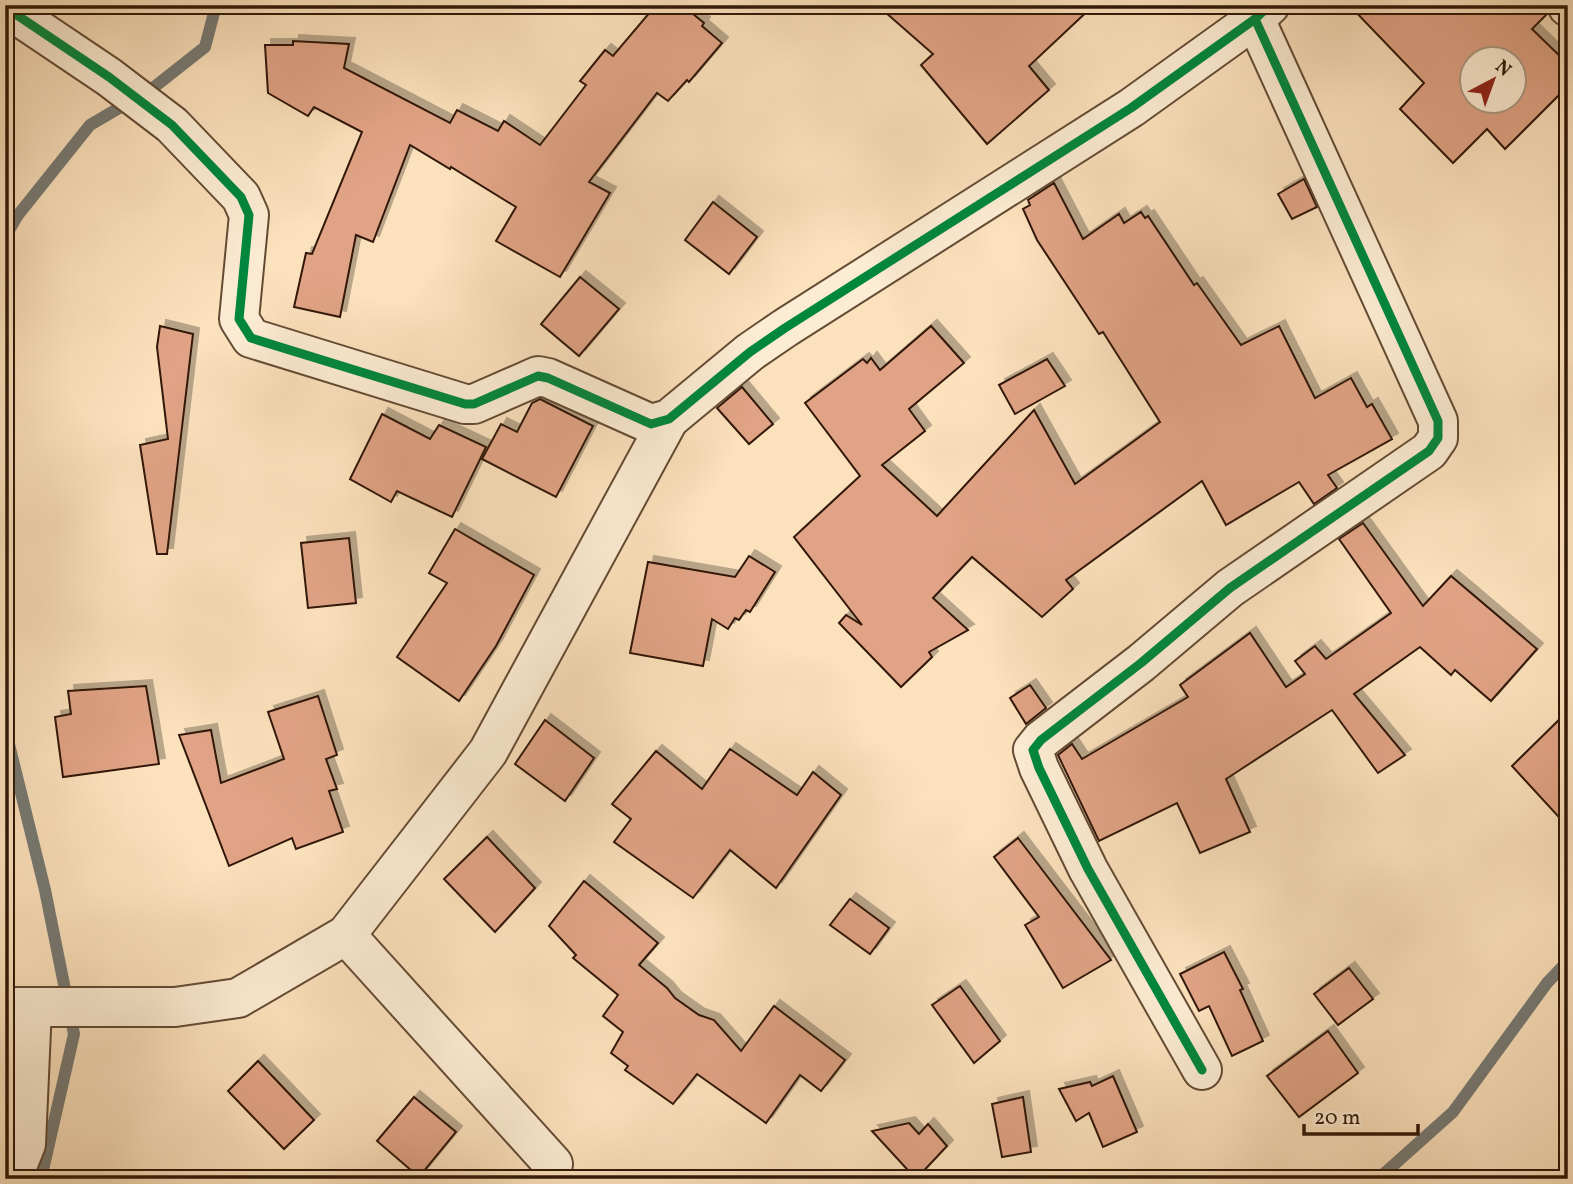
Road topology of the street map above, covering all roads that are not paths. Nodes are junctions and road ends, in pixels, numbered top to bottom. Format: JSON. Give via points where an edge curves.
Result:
{"nodes":[{"id":1,"x":5,"y":7,"type":"edge"},
{"id":2,"x":1262,"y":12,"type":"edge"},
{"id":3,"x":669,"y":419,"type":"junction"},
{"id":4,"x":346,"y":935,"type":"junction"},
{"id":5,"x":18,"y":1007,"type":"edge"},
{"id":6,"x":1202,"y":1070,"type":"dead end"},
{"id":7,"x":553,"y":1164,"type":"dead end"},
{"id":8,"x":12,"y":1179,"type":"edge"}],
"edges":[{"from":1,"to":3,"type":"street","via":[[172,125],[241,197],[249,215],[239,319],[251,338],[465,404],[538,376],[651,424]]},
{"from":2,"to":3,"type":"street","via":[[1131,108],[750,352]]},
{"from":2,"to":6,"type":"street","via":[[1438,421],[1438,438],[1429,451],[1230,588],[1033,750],[1088,869]]},
{"from":3,"to":4,"type":"street","via":[[488,752]]},
{"from":4,"to":5,"type":"street","via":[[238,998],[175,1007]]},
{"from":4,"to":7,"type":"street"},
{"from":5,"to":8,"type":"street","via":[[26,1144]]}]}
